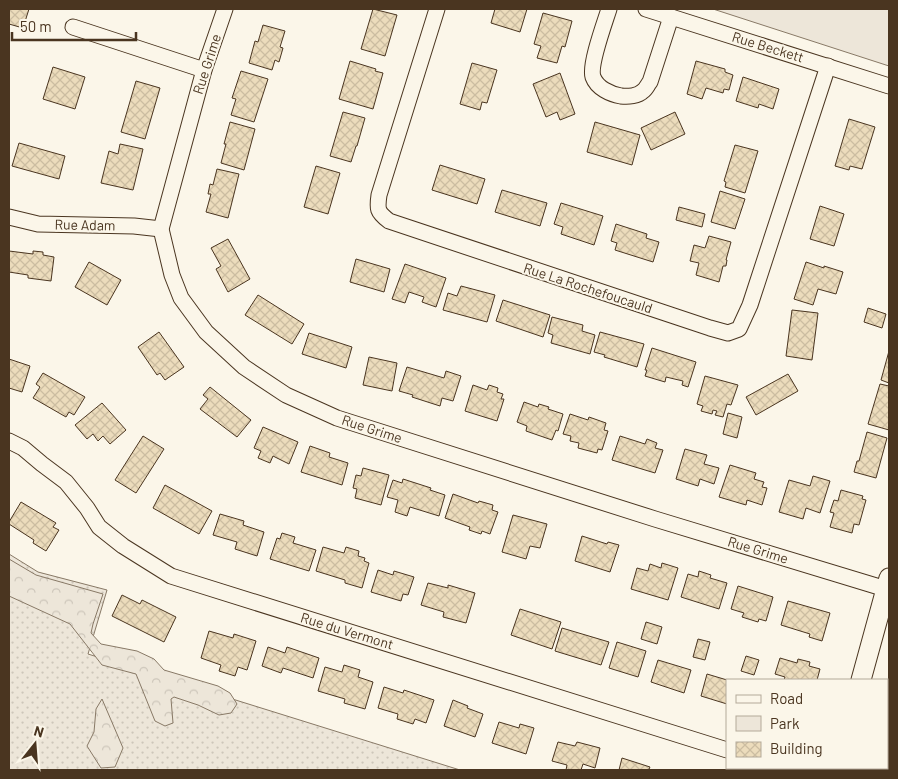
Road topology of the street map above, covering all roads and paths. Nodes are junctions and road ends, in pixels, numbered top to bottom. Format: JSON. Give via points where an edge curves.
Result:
{"nodes":[{"id":1,"x":225,"y":9,"type":"edge"},
{"id":2,"x":437,"y":9,"type":"edge"},
{"id":3,"x":609,"y":9,"type":"edge"},
{"id":4,"x":646,"y":9,"type":"edge"},
{"id":5,"x":671,"y":17,"type":"junction"},
{"id":6,"x":73,"y":27,"type":"dead end"},
{"id":7,"x":828,"y":66,"type":"junction"},
{"id":8,"x":204,"y":70,"type":"junction"},
{"id":9,"x":889,"y":86,"type":"edge"},
{"id":10,"x":9,"y":217,"type":"edge"},
{"id":11,"x":161,"y":229,"type":"junction"},
{"id":12,"x":9,"y":441,"type":"edge"},
{"id":13,"x":888,"y":584,"type":"edge"},
{"id":14,"x":861,"y":679,"type":"edge"},
{"id":15,"x":726,"y":750,"type":"edge"}],
"edges":[{"from":1,"to":8,"type":"street","name":"Rue Grime"},
{"from":2,"to":7,"type":"street","name":"Rue La Rochefoucauld","via":[[379,195],[377,206],[380,214],[389,221],[728,333],[739,329],[750,305]]},
{"from":3,"to":5,"type":"street","via":[[592,66],[593,76],[610,93],[623,96],[644,91],[650,82]]},
{"from":4,"to":5,"type":"street","name":"Rue Beckett"},
{"from":5,"to":7,"type":"street","name":"Rue Beckett"},
{"from":6,"to":8,"type":"street"},
{"from":7,"to":9,"type":"street","name":"Rue Beckett"},
{"from":8,"to":11,"type":"street","name":"Rue Grime"},
{"from":10,"to":11,"type":"street","name":"Rue Adam","via":[[38,224]]},
{"from":11,"to":13,"type":"street","name":"Rue Grime","via":[[181,298],[206,332],[244,367],[286,395],[337,418],[655,519]]},
{"from":12,"to":15,"type":"street","name":"Rue du Vermont","via":[[66,482],[99,527],[171,576]]},
{"from":13,"to":14,"type":"street"}]}
